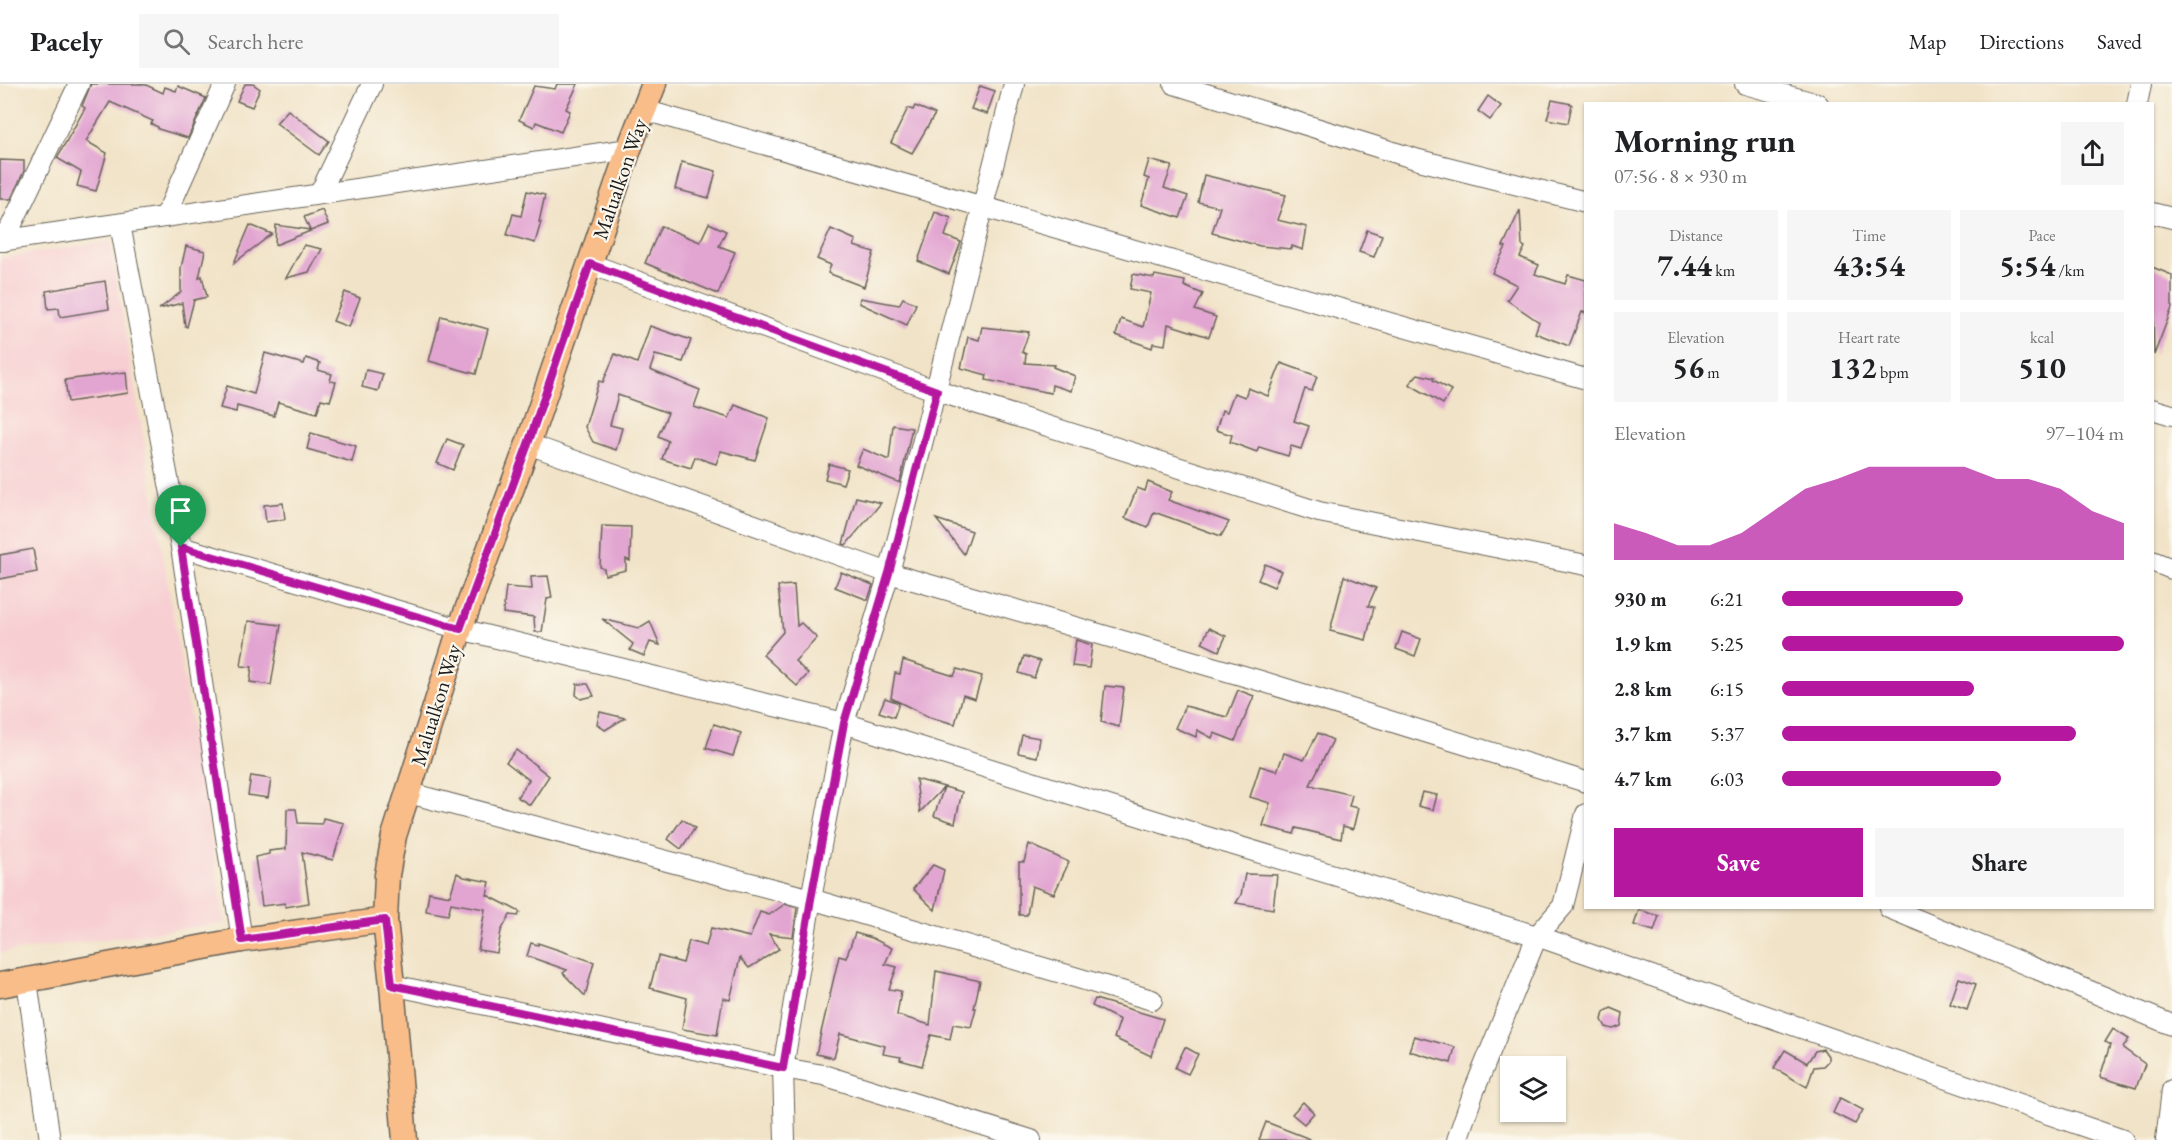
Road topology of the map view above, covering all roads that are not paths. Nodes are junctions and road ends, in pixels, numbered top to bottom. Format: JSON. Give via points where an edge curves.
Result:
{"nodes":[{"id":1,"x":79,"y":84,"type":"edge"},
{"id":2,"x":225,"y":84,"type":"edge"},
{"id":3,"x":372,"y":84,"type":"edge"},
{"id":4,"x":654,"y":84,"type":"edge"},
{"id":5,"x":1014,"y":84,"type":"edge"},
{"id":6,"x":1174,"y":84,"type":"edge"},
{"id":7,"x":1745,"y":84,"type":"edge"},
{"id":8,"x":2140,"y":84,"type":"edge"},
{"id":9,"x":1812,"y":102,"type":"edge"},
{"id":10,"x":2137,"y":102,"type":"edge"},
{"id":11,"x":644,"y":110,"type":"junction"},
{"id":12,"x":629,"y":150,"type":"junction"},
{"id":13,"x":320,"y":193,"type":"junction"},
{"id":14,"x":1584,"y":201,"type":"edge"},
{"id":15,"x":983,"y":207,"type":"junction"},
{"id":16,"x":2154,"y":214,"type":"edge"},
{"id":17,"x":165,"y":217,"type":"junction"},
{"id":18,"x":2172,"y":218,"type":"edge"},
{"id":19,"x":120,"y":224,"type":"junction"},
{"id":20,"x":1,"y":239,"type":"edge"},
{"id":21,"x":590,"y":264,"type":"junction"},
{"id":22,"x":1584,"y":378,"type":"edge"},
{"id":23,"x":937,"y":391,"type":"junction"},
{"id":24,"x":2154,"y":410,"type":"edge"},
{"id":25,"x":2172,"y":415,"type":"edge"},
{"id":26,"x":528,"y":444,"type":"junction"},
{"id":27,"x":181,"y":547,"type":"junction"},
{"id":28,"x":2154,"y":562,"type":"edge"},
{"id":29,"x":1584,"y":565,"type":"edge"},
{"id":30,"x":2172,"y":569,"type":"edge"},
{"id":31,"x":889,"y":573,"type":"junction"},
{"id":32,"x":460,"y":629,"type":"junction"},
{"id":33,"x":844,"y":723,"type":"junction"},
{"id":34,"x":1584,"y":781,"type":"edge"},
{"id":35,"x":409,"y":793,"type":"junction"},
{"id":36,"x":1584,"y":822,"type":"edge"},
{"id":37,"x":811,"y":899,"type":"junction"},
{"id":38,"x":1891,"y":909,"type":"edge"},
{"id":39,"x":385,"y":920,"type":"junction"},
{"id":40,"x":1536,"y":936,"type":"junction"},
{"id":41,"x":242,"y":940,"type":"junction"},
{"id":42,"x":27,"y":981,"type":"junction"},
{"id":43,"x":0,"y":985,"type":"edge"},
{"id":44,"x":392,"y":985,"type":"junction"},
{"id":45,"x":1152,"y":1000,"type":"dead end"},
{"id":46,"x":2172,"y":1025,"type":"edge"},
{"id":47,"x":783,"y":1068,"type":"junction"},
{"id":48,"x":2172,"y":1090,"type":"edge"},
{"id":49,"x":50,"y":1140,"type":"edge"},
{"id":50,"x":405,"y":1140,"type":"edge"},
{"id":51,"x":785,"y":1140,"type":"edge"},
{"id":52,"x":1031,"y":1140,"type":"edge"},
{"id":53,"x":1457,"y":1140,"type":"edge"},
{"id":54,"x":2123,"y":1140,"type":"edge"},
{"id":55,"x":2166,"y":1140,"type":"edge"}],
"edges":[{"from":1,"to":20,"type":"street"},
{"from":2,"to":17,"type":"street"},
{"from":3,"to":13,"type":"street"},
{"from":4,"to":11,"type":"main road","name":"Malualkon Way"},
{"from":5,"to":15,"type":"street"},
{"from":6,"to":14,"type":"street","via":[[1419,160]]},
{"from":7,"to":9,"type":"street"},
{"from":8,"to":10,"type":"street"},
{"from":11,"to":12,"type":"main road","name":"Malualkon Way"},
{"from":11,"to":15,"type":"street"},
{"from":12,"to":13,"type":"street"},
{"from":12,"to":21,"type":"main road","name":"Malualkon Way"},
{"from":13,"to":17,"type":"street"},
{"from":15,"to":22,"type":"street"},
{"from":15,"to":23,"type":"street"},
{"from":16,"to":18,"type":"street"},
{"from":17,"to":19,"type":"street"},
{"from":19,"to":20,"type":"street"},
{"from":19,"to":27,"type":"street"},
{"from":21,"to":23,"type":"street"},
{"from":21,"to":26,"type":"main road","name":"Malualkon Way"},
{"from":23,"to":29,"type":"street","via":[[1319,512]]},
{"from":23,"to":31,"type":"street"},
{"from":24,"to":25,"type":"street"},
{"from":26,"to":31,"type":"street"},
{"from":26,"to":32,"type":"main road","name":"Malualkon Way"},
{"from":27,"to":32,"type":"street"},
{"from":27,"to":41,"type":"street"},
{"from":28,"to":30,"type":"street"},
{"from":31,"to":33,"type":"street"},
{"from":31,"to":34,"type":"street","via":[[1261,681]]},
{"from":32,"to":33,"type":"street"},
{"from":32,"to":35,"type":"main road","name":"Malualkon Way"},
{"from":33,"to":37,"type":"street"},
{"from":33,"to":40,"type":"street"},
{"from":35,"to":37,"type":"street"},
{"from":35,"to":39,"type":"main road","name":"Malualkon Way","via":[[394,836]]},
{"from":36,"to":40,"type":"street","via":[[1563,906]]},
{"from":37,"to":45,"type":"street"},
{"from":37,"to":47,"type":"street"},
{"from":38,"to":46,"type":"street"},
{"from":39,"to":41,"type":"main road"},
{"from":39,"to":44,"type":"main road","name":"Malualkon Way"},
{"from":40,"to":53,"type":"street"},
{"from":40,"to":54,"type":"street"},
{"from":41,"to":42,"type":"main road"},
{"from":42,"to":43,"type":"main road"},
{"from":42,"to":49,"type":"street"},
{"from":44,"to":47,"type":"street"},
{"from":44,"to":50,"type":"main road","name":"Malualkon Way"},
{"from":47,"to":51,"type":"street"},
{"from":47,"to":52,"type":"street","via":[[823,1075]]},
{"from":48,"to":55,"type":"street"}]}
